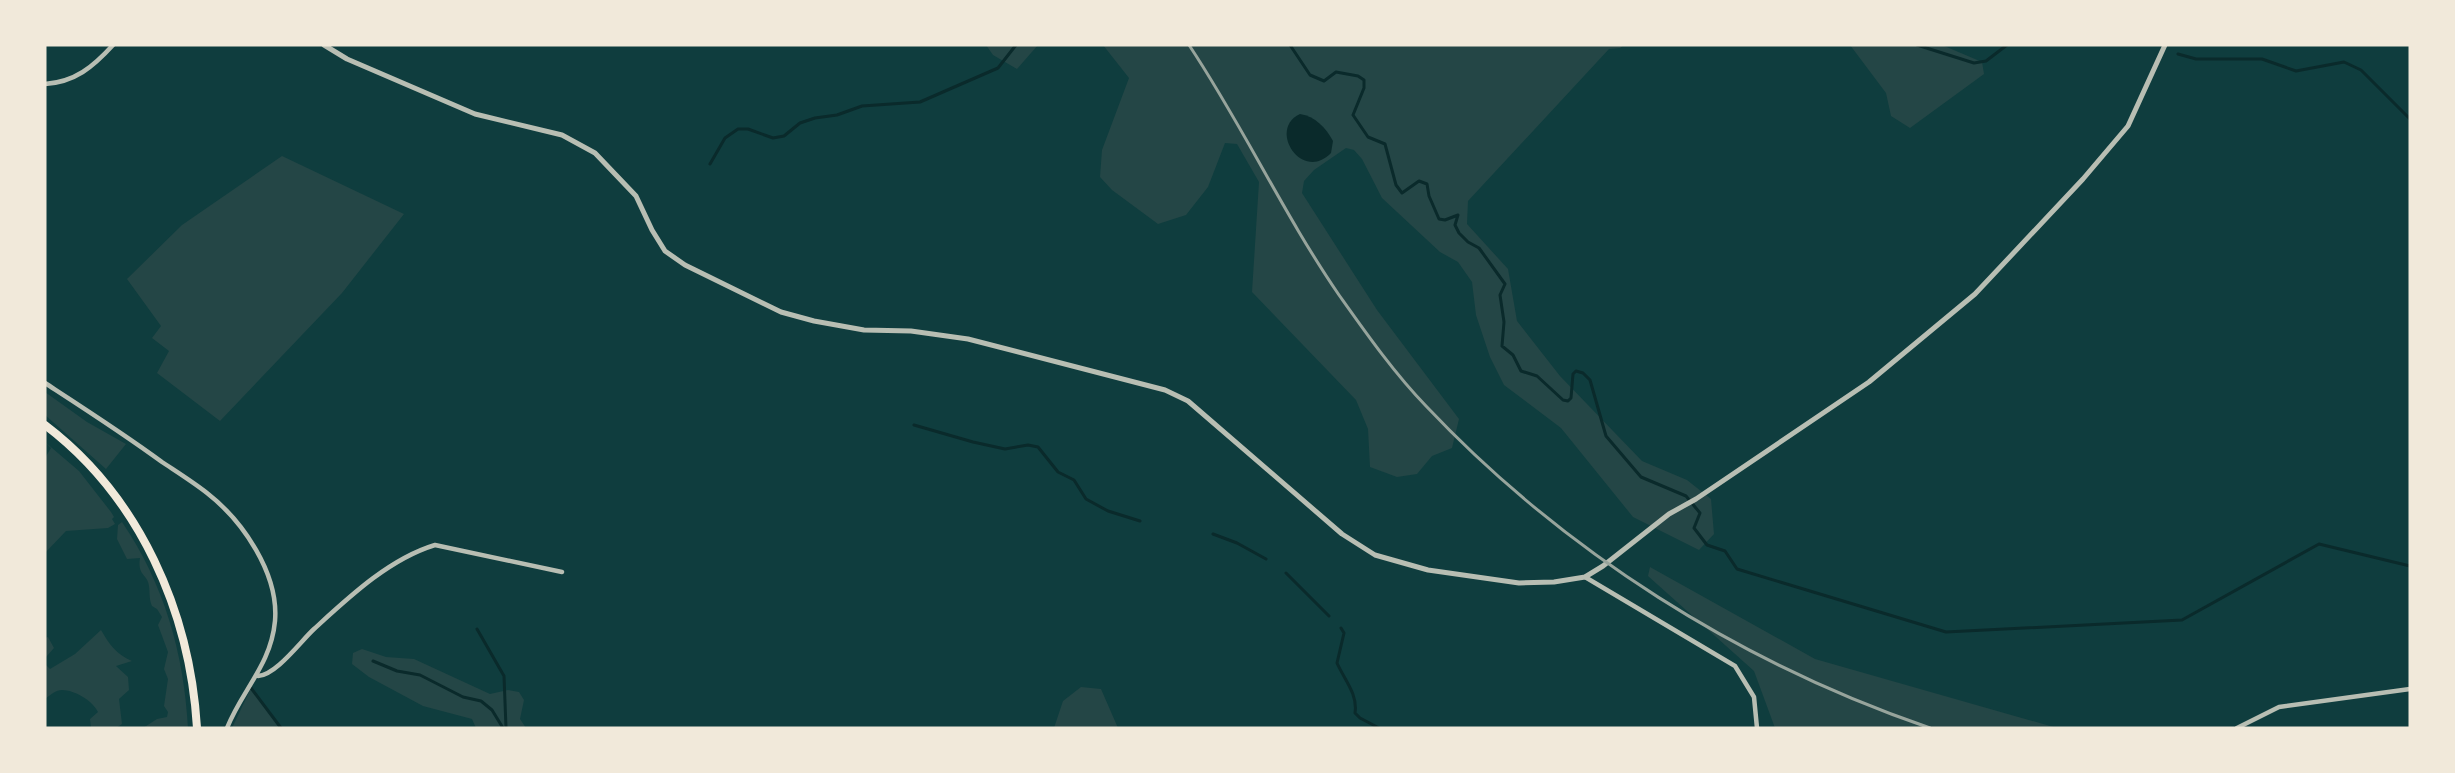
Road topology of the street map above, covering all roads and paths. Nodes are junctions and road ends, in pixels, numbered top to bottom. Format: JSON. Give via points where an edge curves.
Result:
{"nodes":[{"id":1,"x":113,"y":45,"type":"edge"},
{"id":2,"x":324,"y":45,"type":"edge"},
{"id":3,"x":2165,"y":45,"type":"edge"},
{"id":4,"x":45,"y":84,"type":"edge"},
{"id":5,"x":45,"y":383,"type":"edge"},
{"id":6,"x":45,"y":425,"type":"edge"},
{"id":7,"x":562,"y":572,"type":"dead end"},
{"id":8,"x":1586,"y":577,"type":"junction"},
{"id":9,"x":258,"y":676,"type":"junction"},
{"id":10,"x":2410,"y":689,"type":"edge"},
{"id":11,"x":197,"y":728,"type":"edge"},
{"id":12,"x":227,"y":728,"type":"edge"},
{"id":13,"x":1757,"y":728,"type":"edge"},
{"id":14,"x":2237,"y":728,"type":"edge"}],
"edges":[{"from":1,"to":4,"type":"street","via":[[79,75],[66,82]]},
{"from":2,"to":8,"type":"street","via":[[347,59],[475,114],[562,135],[595,153],[636,196],[665,251],[684,265],[781,312],[864,330],[968,339],[1165,390],[1188,401],[1342,534],[1376,555],[1406,565],[1519,583]]},
{"from":3,"to":8,"type":"street","via":[[2128,126],[1975,294],[1869,382],[1669,514]]},
{"from":5,"to":9,"type":"street","via":[[209,494],[250,541],[268,577],[274,604],[273,635]]},
{"from":6,"to":11,"type":"highway","via":[[108,488],[158,566],[184,639]]},
{"from":7,"to":9,"type":"street","via":[[435,545],[415,551],[361,589],[270,672]]},
{"from":8,"to":13,"type":"street","via":[[1735,666],[1754,697]]},
{"from":9,"to":12,"type":"street","via":[[234,710]]},
{"from":10,"to":14,"type":"street","via":[[2279,707]]}]}
